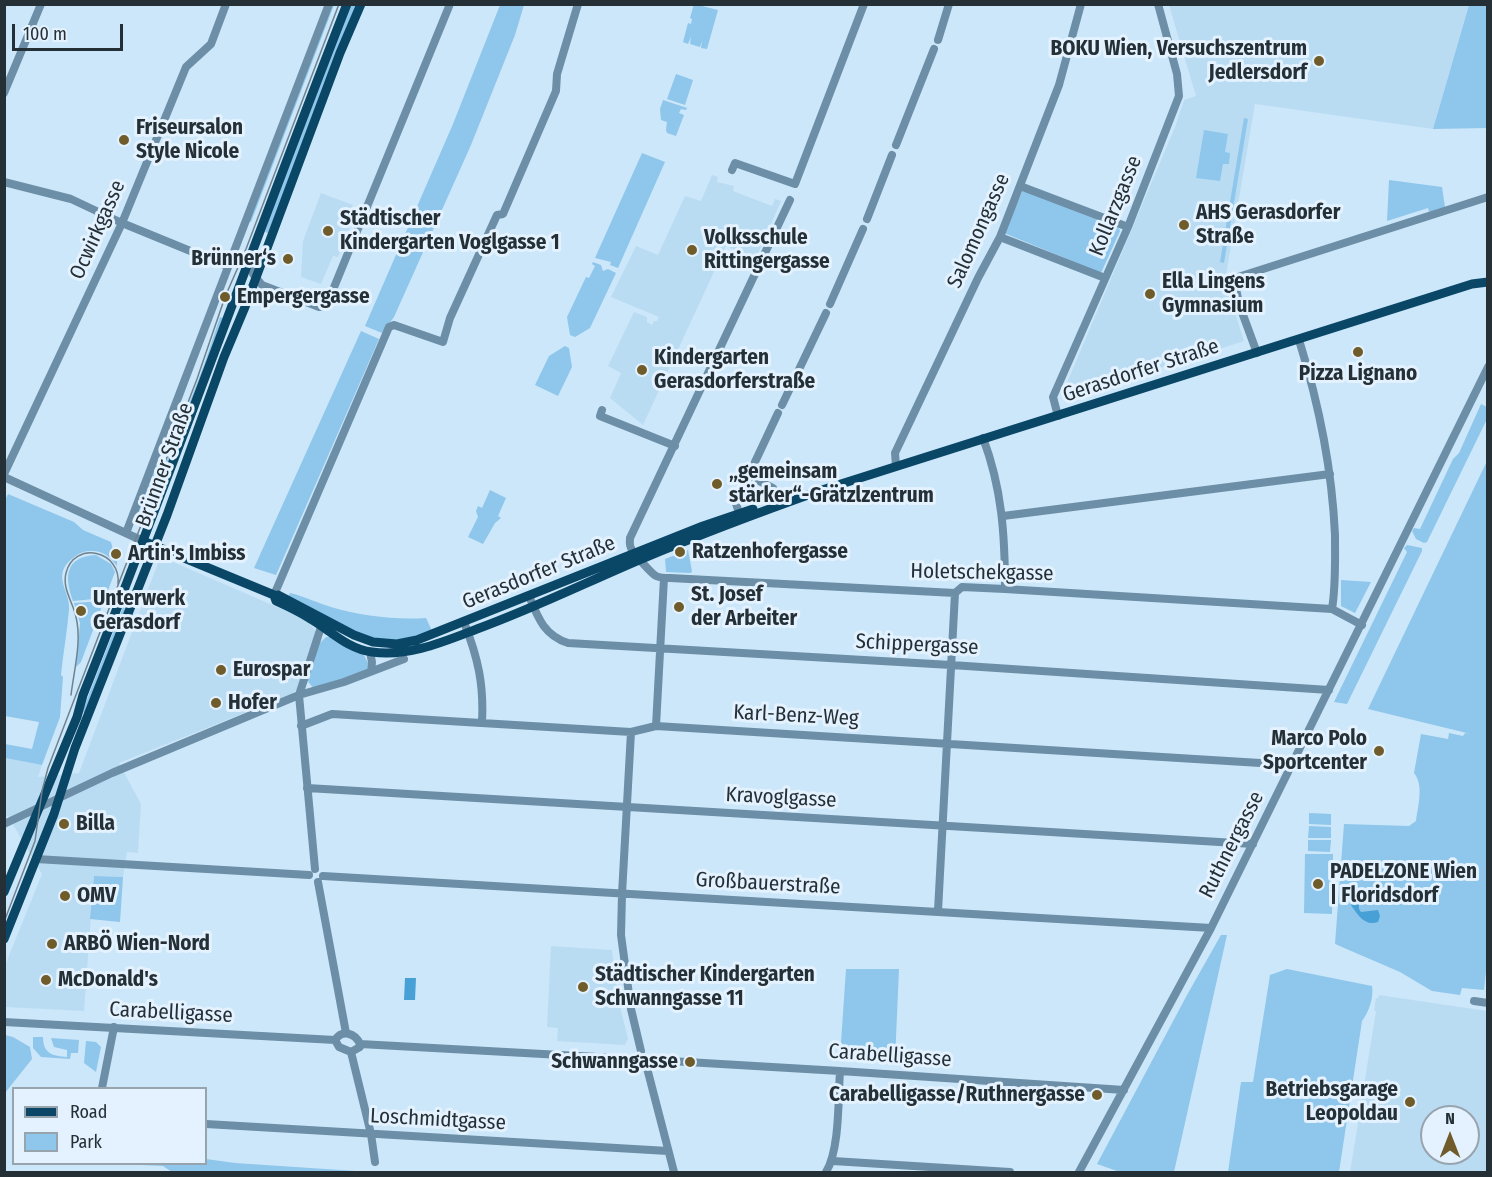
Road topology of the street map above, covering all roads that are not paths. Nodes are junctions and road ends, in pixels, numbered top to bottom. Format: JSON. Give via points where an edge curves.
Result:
{"nodes":[{"id":1,"x":41,"y":4,"type":"edge"},
{"id":2,"x":226,"y":4,"type":"edge"},
{"id":3,"x":329,"y":4,"type":"edge"},
{"id":4,"x":347,"y":4,"type":"edge"},
{"id":5,"x":361,"y":4,"type":"edge"},
{"id":6,"x":450,"y":4,"type":"edge"},
{"id":7,"x":578,"y":4,"type":"edge"},
{"id":8,"x":864,"y":4,"type":"edge"},
{"id":9,"x":949,"y":4,"type":"edge"},
{"id":10,"x":1081,"y":4,"type":"edge"},
{"id":11,"x":1158,"y":4,"type":"edge"},
{"id":12,"x":938,"y":39,"type":"dead end"},
{"id":13,"x":934,"y":49,"type":"dead end"},
{"id":14,"x":4,"y":93,"type":"edge"},
{"id":15,"x":896,"y":145,"type":"dead end"},
{"id":16,"x":892,"y":155,"type":"dead end"},
{"id":17,"x":732,"y":170,"type":"dead end"},
{"id":18,"x":4,"y":182,"type":"edge"},
{"id":19,"x":1020,"y":186,"type":"junction"},
{"id":20,"x":1488,"y":197,"type":"edge"},
{"id":21,"x":790,"y":200,"type":"dead end"},
{"id":22,"x":867,"y":219,"type":"dead end"},
{"id":23,"x":122,"y":223,"type":"junction"},
{"id":24,"x":1128,"y":227,"type":"junction"},
{"id":25,"x":863,"y":229,"type":"dead end"},
{"id":26,"x":1000,"y":237,"type":"junction"},
{"id":27,"x":251,"y":256,"type":"junction"},
{"id":28,"x":227,"y":266,"type":"junction"},
{"id":29,"x":1488,"y":276,"type":"edge"},
{"id":30,"x":1105,"y":278,"type":"junction"},
{"id":31,"x":256,"y":279,"type":"junction"},
{"id":32,"x":1488,"y":282,"type":"edge"},
{"id":33,"x":1472,"y":284,"type":"junction"},
{"id":34,"x":830,"y":304,"type":"dead end"},
{"id":35,"x":826,"y":313,"type":"dead end"},
{"id":36,"x":1299,"y":340,"type":"junction"},
{"id":37,"x":1257,"y":353,"type":"junction"},
{"id":38,"x":1487,"y":368,"type":"edge"},
{"id":39,"x":783,"y":405,"type":"dead end"},
{"id":40,"x":603,"y":410,"type":"dead end"},
{"id":41,"x":778,"y":413,"type":"dead end"},
{"id":42,"x":1058,"y":416,"type":"junction"},
{"id":43,"x":983,"y":438,"type":"junction"},
{"id":44,"x":675,"y":446,"type":"junction"},
{"id":45,"x":755,"y":462,"type":"dead end"},
{"id":46,"x":896,"y":466,"type":"junction"},
{"id":47,"x":1330,"y":474,"type":"junction"},
{"id":48,"x":4,"y":476,"type":"edge"},
{"id":49,"x":773,"y":488,"type":"dead end"},
{"id":50,"x":740,"y":516,"type":"junction"},
{"id":51,"x":1003,"y":516,"type":"junction"},
{"id":52,"x":126,"y":533,"type":"junction"},
{"id":53,"x":142,"y":541,"type":"junction"},
{"id":54,"x":153,"y":547,"type":"junction"},
{"id":55,"x":638,"y":557,"type":"junction"},
{"id":56,"x":664,"y":578,"type":"junction"},
{"id":57,"x":1005,"y":589,"type":"junction"},
{"id":58,"x":955,"y":593,"type":"junction"},
{"id":59,"x":274,"y":596,"type":"junction"},
{"id":60,"x":529,"y":596,"type":"junction"},
{"id":61,"x":533,"y":606,"type":"junction"},
{"id":62,"x":1332,"y":609,"type":"junction"},
{"id":63,"x":465,"y":622,"type":"junction"},
{"id":64,"x":1362,"y":626,"type":"junction"},
{"id":65,"x":321,"y":627,"type":"junction"},
{"id":66,"x":468,"y":633,"type":"junction"},
{"id":67,"x":373,"y":642,"type":"junction"},
{"id":68,"x":660,"y":648,"type":"junction"},
{"id":69,"x":370,"y":652,"type":"junction"},
{"id":70,"x":404,"y":659,"type":"dead end"},
{"id":71,"x":951,"y":665,"type":"junction"},
{"id":72,"x":371,"y":671,"type":"junction"},
{"id":73,"x":1329,"y":690,"type":"junction"},
{"id":74,"x":299,"y":695,"type":"junction"},
{"id":75,"x":482,"y":722,"type":"junction"},
{"id":76,"x":301,"y":726,"type":"junction"},
{"id":77,"x":656,"y":726,"type":"junction"},
{"id":78,"x":631,"y":732,"type":"junction"},
{"id":79,"x":947,"y":742,"type":"junction"},
{"id":80,"x":1293,"y":765,"type":"junction"},
{"id":81,"x":307,"y":788,"type":"junction"},
{"id":82,"x":59,"y":797,"type":"junction"},
{"id":83,"x":626,"y":807,"type":"junction"},
{"id":84,"x":38,"y":808,"type":"junction"},
{"id":85,"x":4,"y":824,"type":"edge"},
{"id":86,"x":942,"y":826,"type":"junction"},
{"id":87,"x":1253,"y":844,"type":"junction"},
{"id":88,"x":36,"y":859,"type":"junction"},
{"id":89,"x":312,"y":872,"type":"junction"},
{"id":90,"x":321,"y":879,"type":"junction"},
{"id":91,"x":4,"y":892,"type":"edge"},
{"id":92,"x":622,"y":894,"type":"junction"},
{"id":93,"x":938,"y":911,"type":"junction"},
{"id":94,"x":1211,"y":928,"type":"junction"},
{"id":95,"x":4,"y":939,"type":"edge"},
{"id":96,"x":1474,"y":1001,"type":"dead end"},
{"id":97,"x":1488,"y":1003,"type":"edge"},
{"id":98,"x":4,"y":1022,"type":"edge"},
{"id":99,"x":114,"y":1027,"type":"junction"},
{"id":100,"x":346,"y":1033,"type":"junction"},
{"id":101,"x":334,"y":1040,"type":"junction"},
{"id":102,"x":360,"y":1044,"type":"junction"},
{"id":103,"x":641,"y":1051,"type":"junction"},
{"id":104,"x":351,"y":1052,"type":"junction"},
{"id":105,"x":634,"y":1059,"type":"junction"},
{"id":106,"x":653,"y":1060,"type":"junction"},
{"id":107,"x":647,"y":1068,"type":"junction"},
{"id":108,"x":840,"y":1071,"type":"junction"},
{"id":109,"x":102,"y":1087,"type":"edge"},
{"id":110,"x":1124,"y":1090,"type":"junction"},
{"id":111,"x":207,"y":1124,"type":"edge"},
{"id":112,"x":371,"y":1134,"type":"junction"},
{"id":113,"x":668,"y":1151,"type":"junction"},
{"id":114,"x":833,"y":1161,"type":"junction"},
{"id":115,"x":375,"y":1162,"type":"dead end"},
{"id":116,"x":674,"y":1173,"type":"edge"},
{"id":117,"x":826,"y":1173,"type":"edge"},
{"id":118,"x":1010,"y":1173,"type":"edge"},
{"id":119,"x":1079,"y":1173,"type":"edge"}],
"edges":[{"from":1,"to":14,"type":"street"},
{"from":2,"to":23,"type":"street","name":"Ocwirkgasse","via":[[211,44],[186,66]]},
{"from":3,"to":28,"type":"street","name":"Brünner Straße"},
{"from":4,"to":27,"type":"main road","name":"Brünner Straße"},
{"from":5,"to":31,"type":"main road","name":"Brünner Straße"},
{"from":6,"to":31,"type":"street","via":[[328,302],[319,307],[262,285]]},
{"from":7,"to":59,"type":"street","via":[[557,74],[556,91],[503,214],[497,215],[450,318],[443,342],[393,325],[388,327]]},
{"from":8,"to":17,"type":"street","via":[[795,184],[735,163]]},
{"from":9,"to":12,"type":"street"},
{"from":10,"to":19,"type":"street","name":"Salomongasse","via":[[1059,86]]},
{"from":11,"to":24,"type":"street","name":"Kollarzgasse","via":[[1179,96]]},
{"from":13,"to":15,"type":"street"},
{"from":16,"to":22,"type":"street"},
{"from":18,"to":23,"type":"street","via":[[71,199]]},
{"from":19,"to":24,"type":"street"},
{"from":19,"to":26,"type":"street","name":"Salomongasse"},
{"from":20,"to":37,"type":"street","via":[[1235,278],[1239,304]]},
{"from":21,"to":44,"type":"street"},
{"from":23,"to":28,"type":"street"},
{"from":23,"to":48,"type":"street","name":"Ocwirkgasse"},
{"from":24,"to":30,"type":"street","name":"Kollarzgasse"},
{"from":25,"to":34,"type":"street"},
{"from":26,"to":30,"type":"street"},
{"from":26,"to":46,"type":"street","name":"Salomongasse","via":[[895,453]]},
{"from":27,"to":31,"type":"street"},
{"from":27,"to":53,"type":"main road","name":"Brünner Straße"},
{"from":28,"to":52,"type":"street","name":"Brünner Straße"},
{"from":29,"to":33,"type":"main road","name":"Gerasdorfer Straße"},
{"from":30,"to":42,"type":"street","name":"Kollarzgasse","via":[[1053,397]]},
{"from":31,"to":54,"type":"main road","name":"Brünner Straße"},
{"from":32,"to":33,"type":"main road","name":"Gerasdorfer Straße"},
{"from":33,"to":36,"type":"main road","name":"Gerasdorfer Straße"},
{"from":35,"to":39,"type":"street"},
{"from":36,"to":37,"type":"main road","name":"Gerasdorfer Straße"},
{"from":36,"to":47,"type":"street","via":[[1322,426]]},
{"from":37,"to":42,"type":"main road","name":"Gerasdorfer Straße"},
{"from":38,"to":64,"type":"street","name":"Ruthnergasse"},
{"from":40,"to":44,"type":"street","via":[[600,416]]},
{"from":41,"to":45,"type":"street"},
{"from":42,"to":43,"type":"main road","name":"Gerasdorfer Straße"},
{"from":43,"to":46,"type":"main road","name":"Gerasdorfer Straße"},
{"from":43,"to":51,"type":"street"},
{"from":44,"to":55,"type":"street","via":[[630,538],[629,545]]},
{"from":46,"to":50,"type":"main road","name":"Gerasdorfer Straße"},
{"from":47,"to":51,"type":"street"},
{"from":47,"to":62,"type":"street","via":[[1335,554]]},
{"from":48,"to":52,"type":"street"},
{"from":49,"to":50,"type":"street","via":[[750,474],[736,504]]},
{"from":50,"to":55,"type":"main road","name":"Gerasdorfer Straße"},
{"from":51,"to":57,"type":"street"},
{"from":52,"to":53,"type":"street"},
{"from":53,"to":54,"type":"main road"},
{"from":53,"to":84,"type":"main road","name":"Brünner Straße","via":[[64,751]]},
{"from":54,"to":59,"type":"main road"},
{"from":54,"to":82,"type":"main road","name":"Brünner Straße"},
{"from":55,"to":56,"type":"street","via":[[650,572]]},
{"from":55,"to":60,"type":"main road","name":"Gerasdorfer Straße"},
{"from":55,"to":61,"type":"main road","name":"Gerasdorfer Straße"},
{"from":56,"to":58,"type":"street","name":"Holetschekgasse"},
{"from":56,"to":68,"type":"street"},
{"from":57,"to":58,"type":"street","name":"Holetschekgasse","via":[[962,587]]},
{"from":57,"to":62,"type":"street","name":"Holetschekgasse"},
{"from":58,"to":71,"type":"street"},
{"from":59,"to":65,"type":"main road","via":[[276,601]]},
{"from":59,"to":67,"type":"main road","name":"Gerasdorfer Straße"},
{"from":60,"to":61,"type":"street","name":"Schippergasse"},
{"from":60,"to":63,"type":"main road","name":"Gerasdorfer Straße"},
{"from":61,"to":66,"type":"main road","name":"Gerasdorfer Straße"},
{"from":61,"to":68,"type":"street","name":"Schippergasse","via":[[544,629],[568,643]]},
{"from":62,"to":64,"type":"street","name":"Holetschekgasse"},
{"from":63,"to":66,"type":"street"},
{"from":63,"to":67,"type":"main road","name":"Gerasdorfer Straße","via":[[417,640],[397,644]]},
{"from":64,"to":73,"type":"street","name":"Ruthnergasse"},
{"from":65,"to":67,"type":"main road","via":[[330,626],[353,638]]},
{"from":65,"to":69,"type":"main road","name":"Gerasdorfer Straße","via":[[347,644]]},
{"from":65,"to":74,"type":"street"},
{"from":66,"to":69,"type":"main road","name":"Gerasdorfer Straße","via":[[426,648]]},
{"from":66,"to":75,"type":"street","via":[[482,678]]},
{"from":68,"to":71,"type":"street","name":"Schippergasse"},
{"from":68,"to":77,"type":"street"},
{"from":69,"to":72,"type":"street"},
{"from":70,"to":72,"type":"street"},
{"from":71,"to":73,"type":"street","name":"Schippergasse"},
{"from":71,"to":79,"type":"street"},
{"from":72,"to":74,"type":"street"},
{"from":73,"to":80,"type":"street","name":"Ruthnergasse"},
{"from":74,"to":76,"type":"street"},
{"from":74,"to":82,"type":"street"},
{"from":75,"to":76,"type":"street","name":"Karl-Benz-Weg","via":[[332,714]]},
{"from":75,"to":78,"type":"street","name":"Karl-Benz-Weg"},
{"from":76,"to":81,"type":"street"},
{"from":77,"to":78,"type":"street","name":"Karl-Benz-Weg"},
{"from":77,"to":79,"type":"street","name":"Karl-Benz-Weg"},
{"from":78,"to":83,"type":"street"},
{"from":79,"to":80,"type":"street","name":"Karl-Benz-Weg"},
{"from":79,"to":86,"type":"street"},
{"from":80,"to":87,"type":"street","name":"Ruthnergasse"},
{"from":81,"to":83,"type":"street","name":"Kravoglgasse"},
{"from":81,"to":89,"type":"street"},
{"from":82,"to":84,"type":"street"},
{"from":82,"to":88,"type":"main road","name":"Brünner Straße"},
{"from":83,"to":86,"type":"street","name":"Kravoglgasse"},
{"from":83,"to":92,"type":"street"},
{"from":84,"to":85,"type":"street"},
{"from":84,"to":91,"type":"main road","name":"Brünner Straße"},
{"from":86,"to":87,"type":"street","name":"Kravoglgasse"},
{"from":86,"to":93,"type":"street"},
{"from":87,"to":94,"type":"street","name":"Ruthnergasse"},
{"from":88,"to":89,"type":"street"},
{"from":88,"to":95,"type":"main road","name":"Brünner Straße"},
{"from":89,"to":90,"type":"street","via":[[320,872]]},
{"from":90,"to":92,"type":"street","name":"Großbauerstraße"},
{"from":90,"to":100,"type":"street"},
{"from":92,"to":93,"type":"street","name":"Großbauerstraße"},
{"from":92,"to":103,"type":"street","via":[[625,973]]},
{"from":93,"to":94,"type":"street","name":"Großbauerstraße"},
{"from":94,"to":110,"type":"street","name":"Ruthnergasse"},
{"from":96,"to":97,"type":"street"},
{"from":98,"to":99,"type":"street","name":"Carabelligasse"},
{"from":99,"to":101,"type":"street","name":"Carabelligasse"},
{"from":99,"to":109,"type":"street"},
{"from":100,"to":101,"type":"street"},
{"from":100,"to":102,"type":"street"},
{"from":101,"to":104,"type":"street"},
{"from":102,"to":104,"type":"street"},
{"from":102,"to":105,"type":"street"},
{"from":103,"to":105,"type":"street"},
{"from":103,"to":106,"type":"street","via":[[652,1054]]},
{"from":104,"to":112,"type":"street"},
{"from":105,"to":107,"type":"street"},
{"from":106,"to":107,"type":"street"},
{"from":106,"to":108,"type":"street","name":"Carabelligasse"},
{"from":107,"to":113,"type":"street"},
{"from":108,"to":110,"type":"street","name":"Carabelligasse"},
{"from":108,"to":114,"type":"street"},
{"from":110,"to":119,"type":"street","name":"Ruthnergasse"},
{"from":111,"to":112,"type":"street","name":"Loschmidtgasse"},
{"from":112,"to":113,"type":"street","name":"Loschmidtgasse"},
{"from":112,"to":115,"type":"street"},
{"from":113,"to":116,"type":"street"},
{"from":114,"to":117,"type":"street"},
{"from":114,"to":118,"type":"street"}]}
